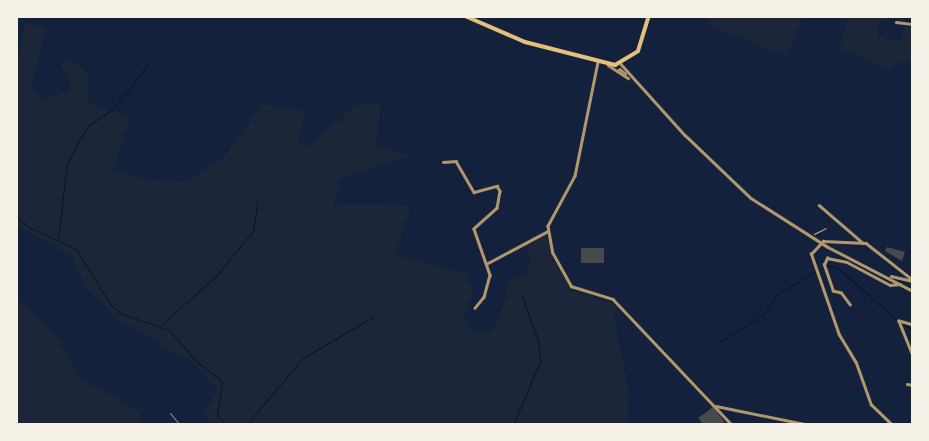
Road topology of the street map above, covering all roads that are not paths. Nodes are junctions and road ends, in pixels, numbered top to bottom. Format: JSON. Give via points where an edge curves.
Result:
{"nodes":[{"id":1,"x":465,"y":16,"type":"edge"},
{"id":2,"x":649,"y":16,"type":"edge"},
{"id":3,"x":896,"y":22,"type":"dead end"},
{"id":4,"x":913,"y":24,"type":"edge"},
{"id":5,"x":598,"y":62,"type":"junction"},
{"id":6,"x":607,"y":64,"type":"junction"},
{"id":7,"x":621,"y":66,"type":"junction"},
{"id":8,"x":617,"y":70,"type":"junction"},
{"id":9,"x":632,"y":80,"type":"junction"},
{"id":10,"x":444,"y":162,"type":"dead end"},
{"id":11,"x":819,"y":205,"type":"dead end"},
{"id":12,"x":548,"y":231,"type":"junction"},
{"id":13,"x":821,"y":242,"type":"junction"},
{"id":14,"x":862,"y":243,"type":"junction"},
{"id":15,"x":486,"y":264,"type":"junction"},
{"id":16,"x":891,"y":276,"type":"dead end"},
{"id":17,"x":913,"y":281,"type":"edge"},
{"id":18,"x":900,"y":284,"type":"junction"},
{"id":19,"x":912,"y":290,"type":"edge"},
{"id":20,"x":850,"y":305,"type":"dead end"},
{"id":21,"x":475,"y":308,"type":"dead end"},
{"id":22,"x":913,"y":325,"type":"edge"},
{"id":23,"x":913,"y":356,"type":"edge"},
{"id":24,"x":907,"y":384,"type":"dead end"},
{"id":25,"x":913,"y":385,"type":"edge"},
{"id":26,"x":716,"y":406,"type":"junction"},
{"id":27,"x":170,"y":413,"type":"dead end"},
{"id":28,"x":180,"y":425,"type":"edge"},
{"id":29,"x":732,"y":425,"type":"edge"},
{"id":30,"x":809,"y":425,"type":"edge"},
{"id":31,"x":892,"y":425,"type":"edge"}],
"edges":[{"from":1,"to":5,"type":"main road","via":[[510,37]]},
{"from":2,"to":7,"type":"main road","via":[[642,46]]},
{"from":3,"to":4,"type":"street"},
{"from":5,"to":6,"type":"main road"},
{"from":5,"to":12,"type":"street","via":[[575,176]]},
{"from":6,"to":7,"type":"main road"},
{"from":6,"to":8,"type":"street"},
{"from":7,"to":8,"type":"street"},
{"from":7,"to":9,"type":"street"},
{"from":8,"to":9,"type":"street"},
{"from":9,"to":13,"type":"street","via":[[742,191]]},
{"from":10,"to":15,"type":"street","via":[[456,161],[474,192],[497,186],[500,191],[497,208],[474,229]]},
{"from":11,"to":14,"type":"street"},
{"from":12,"to":15,"type":"street"},
{"from":12,"to":26,"type":"street","via":[[553,253],[571,286],[613,299]]},
{"from":13,"to":14,"type":"street"},
{"from":13,"to":18,"type":"street"},
{"from":13,"to":31,"type":"street","via":[[811,254],[840,335],[856,363],[872,405]]},
{"from":14,"to":17,"type":"street"},
{"from":15,"to":21,"type":"street","via":[[490,275],[484,297]]},
{"from":16,"to":17,"type":"street"},
{"from":18,"to":19,"type":"street"},
{"from":18,"to":20,"type":"street","via":[[890,285],[847,262],[827,258],[824,265],[833,291],[840,293]]},
{"from":22,"to":23,"type":"street","via":[[899,320]]},
{"from":24,"to":25,"type":"street"},
{"from":26,"to":29,"type":"street"},
{"from":26,"to":30,"type":"street"},
{"from":27,"to":28,"type":"lane"}]}
